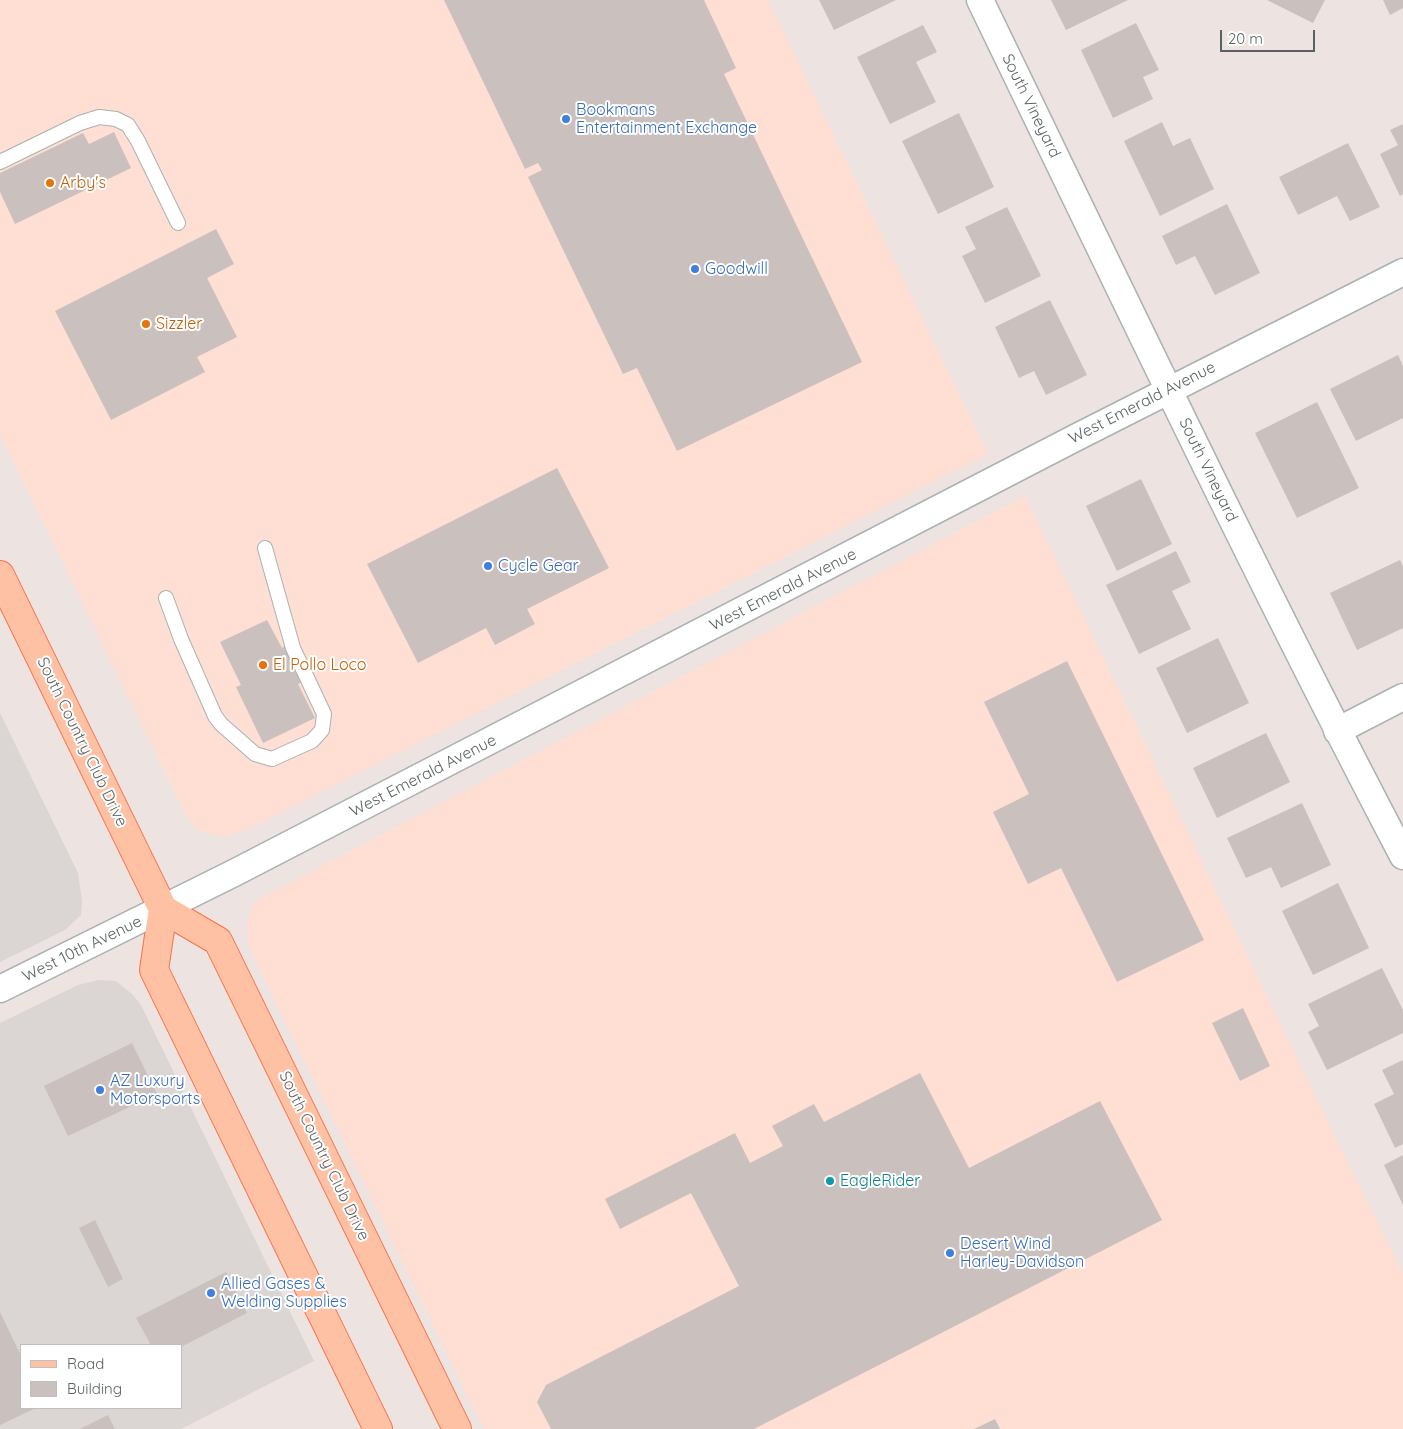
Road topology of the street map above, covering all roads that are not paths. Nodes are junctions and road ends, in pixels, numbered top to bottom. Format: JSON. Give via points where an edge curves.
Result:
{"nodes":[{"id":1,"x":980,"y":0,"type":"edge"},
{"id":2,"x":0,"y":162,"type":"edge"},
{"id":3,"x":178,"y":223,"type":"dead end"},
{"id":4,"x":1403,"y":272,"type":"edge"},
{"id":5,"x":1169,"y":390,"type":"junction"},
{"id":6,"x":265,"y":548,"type":"dead end"},
{"id":7,"x":0,"y":575,"type":"edge"},
{"id":8,"x":166,"y":598,"type":"dead end"},
{"id":9,"x":1403,"y":697,"type":"edge"},
{"id":10,"x":1338,"y":731,"type":"junction"},
{"id":11,"x":1403,"y":856,"type":"edge"},
{"id":12,"x":163,"y":909,"type":"junction"},
{"id":13,"x":0,"y":989,"type":"edge"},
{"id":14,"x":378,"y":1429,"type":"edge"},
{"id":15,"x":457,"y":1429,"type":"edge"}],
"edges":[{"from":1,"to":5,"type":"street","name":"South Vineyard"},
{"from":2,"to":3,"type":"lane","via":[[80,123],[99,117],[116,118],[128,126],[138,142]]},
{"from":4,"to":5,"type":"street","name":"West Emerald Avenue"},
{"from":5,"to":10,"type":"street","name":"South Vineyard"},
{"from":5,"to":12,"type":"street","name":"West Emerald Avenue"},
{"from":6,"to":8,"type":"lane","via":[[293,648],[324,714],[322,730],[312,741],[272,759],[255,754],[221,724],[180,638]]},
{"from":7,"to":12,"type":"main road","name":"South Country Club Drive"},
{"from":9,"to":10,"type":"street"},
{"from":10,"to":11,"type":"street","name":"South Vineyard"},
{"from":12,"to":13,"type":"street","name":"West 10th Avenue"},
{"from":12,"to":14,"type":"main road","via":[[154,970]]},
{"from":12,"to":15,"type":"main road","name":"South Country Club Drive","via":[[218,941]]}]}
